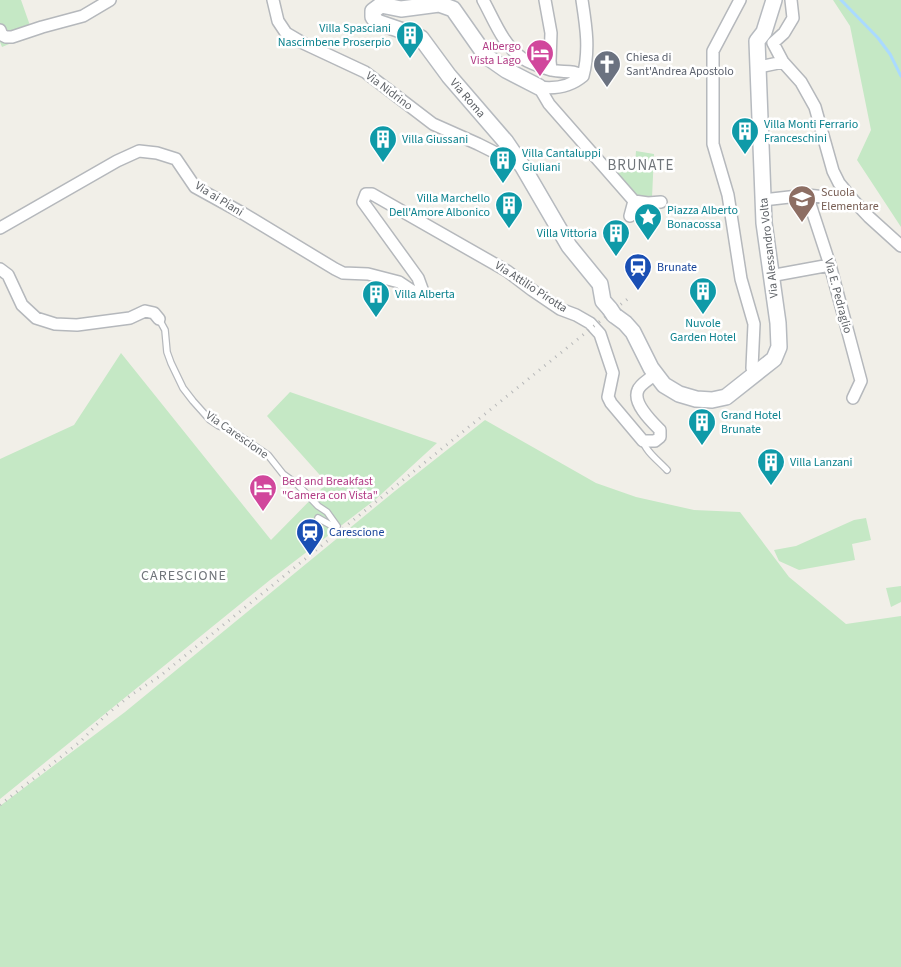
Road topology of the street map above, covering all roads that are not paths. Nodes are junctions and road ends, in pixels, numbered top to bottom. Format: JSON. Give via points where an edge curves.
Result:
{"nodes":[{"id":1,"x":110,"y":0,"type":"edge"},
{"id":2,"x":273,"y":0,"type":"edge"},
{"id":3,"x":483,"y":0,"type":"edge"},
{"id":4,"x":546,"y":0,"type":"edge"},
{"id":5,"x":582,"y":0,"type":"edge"},
{"id":6,"x":740,"y":0,"type":"edge"},
{"id":7,"x":774,"y":0,"type":"edge"},
{"id":8,"x":792,"y":0,"type":"edge"},
{"id":9,"x":451,"y":5,"type":"edge"},
{"id":10,"x":0,"y":30,"type":"edge"},
{"id":11,"x":783,"y":62,"type":"junction"},
{"id":12,"x":759,"y":66,"type":"junction"},
{"id":13,"x":551,"y":70,"type":"junction"},
{"id":14,"x":583,"y":76,"type":"junction"},
{"id":15,"x":539,"y":87,"type":"junction"},
{"id":16,"x":523,"y":167,"type":"junction"},
{"id":17,"x":807,"y":195,"type":"junction"},
{"id":18,"x":763,"y":200,"type":"junction"},
{"id":19,"x":853,"y":200,"type":"junction"},
{"id":20,"x":634,"y":201,"type":"junction"},
{"id":21,"x":661,"y":202,"type":"dead end"},
{"id":22,"x":630,"y":216,"type":"dead end"},
{"id":23,"x":0,"y":228,"type":"edge"},
{"id":24,"x":901,"y":246,"type":"edge"},
{"id":25,"x":830,"y":265,"type":"junction"},
{"id":26,"x":0,"y":269,"type":"edge"},
{"id":27,"x":770,"y":276,"type":"junction"},
{"id":28,"x":422,"y":289,"type":"joint"},
{"id":29,"x":159,"y":319,"type":"joint"},
{"id":30,"x":655,"y":374,"type":"junction"},
{"id":31,"x":755,"y":374,"type":"junction"},
{"id":32,"x":853,"y":398,"type":"dead end"},
{"id":33,"x":643,"y":441,"type":"junction"},
{"id":34,"x":667,"y":470,"type":"dead end"},
{"id":35,"x":318,"y":518,"type":"dead end"}],
"edges":[{"from":1,"to":10,"type":"street","via":[[83,16],[12,37],[6,38]]},
{"from":2,"to":16,"type":"street","name":"Via Nidrino","via":[[278,21],[286,33],[365,72],[433,124]]},
{"from":3,"to":13,"type":"street","via":[[515,52],[528,62]]},
{"from":4,"to":13,"type":"street","via":[[551,33]]},
{"from":5,"to":14,"type":"street","via":[[587,35]]},
{"from":6,"to":31,"type":"street","via":[[713,51],[712,144],[728,195],[741,279],[754,324],[752,368]]},
{"from":7,"to":12,"type":"street","name":"Via Alessandro Volta","via":[[764,32],[757,41]]},
{"from":8,"to":11,"type":"street","via":[[793,18],[773,43]]},
{"from":9,"to":15,"type":"street","name":"Via Roma","via":[[486,56]]},
{"from":9,"to":16,"type":"street","name":"Via Roma","via":[[402,9],[381,5],[373,14],[377,22],[422,38]]},
{"from":11,"to":12,"type":"street"},
{"from":11,"to":19,"type":"street","via":[[801,82],[815,107],[833,171]]},
{"from":12,"to":18,"type":"street","name":"Via Alessandro Volta"},
{"from":13,"to":14,"type":"street","via":[[575,71]]},
{"from":14,"to":15,"type":"street","via":[[560,87]]},
{"from":15,"to":20,"type":"street","via":[[549,104]]},
{"from":16,"to":30,"type":"street","name":"Via Roma","via":[[569,246],[600,284],[603,301],[633,332]]},
{"from":17,"to":18,"type":"street"},
{"from":17,"to":19,"type":"street"},
{"from":17,"to":25,"type":"street","name":"Via E. Pedraglio"},
{"from":18,"to":27,"type":"street","name":"Via Alessandro Volta"},
{"from":19,"to":24,"type":"street"},
{"from":20,"to":21,"type":"street"},
{"from":20,"to":22,"type":"street"},
{"from":23,"to":28,"type":"street","name":"Via ai Piani","via":[[124,158],[139,151],[157,153],[176,159],[195,187],[335,269],[399,282],[414,292]]},
{"from":25,"to":27,"type":"street"},
{"from":25,"to":32,"type":"street","name":"Via E. Pedraglio","via":[[861,381]]},
{"from":26,"to":29,"type":"street","name":"Via Carescione","via":[[8,275],[22,305],[36,318],[56,324],[77,325],[130,318],[145,311]]},
{"from":27,"to":31,"type":"street","name":"Via Alessandro Volta","via":[[780,347],[774,359]]},
{"from":28,"to":33,"type":"street","name":"Via Attilio Pirotta","via":[[418,278],[366,206],[363,198],[366,194],[372,194],[428,225],[506,271],[560,309],[590,323],[600,334],[613,373],[608,397]]},
{"from":29,"to":35,"type":"lane","name":"Via Carescione","via":[[165,330],[167,352],[183,388],[210,420],[268,455],[283,474],[327,512],[337,526]]},
{"from":30,"to":31,"type":"street","name":"Via Alessandro Volta","via":[[678,394],[712,400],[726,397]]},
{"from":30,"to":33,"type":"street","via":[[638,388],[636,395],[644,413],[660,430],[660,437],[655,441]]},
{"from":33,"to":34,"type":"lane","via":[[644,448]]}]}
